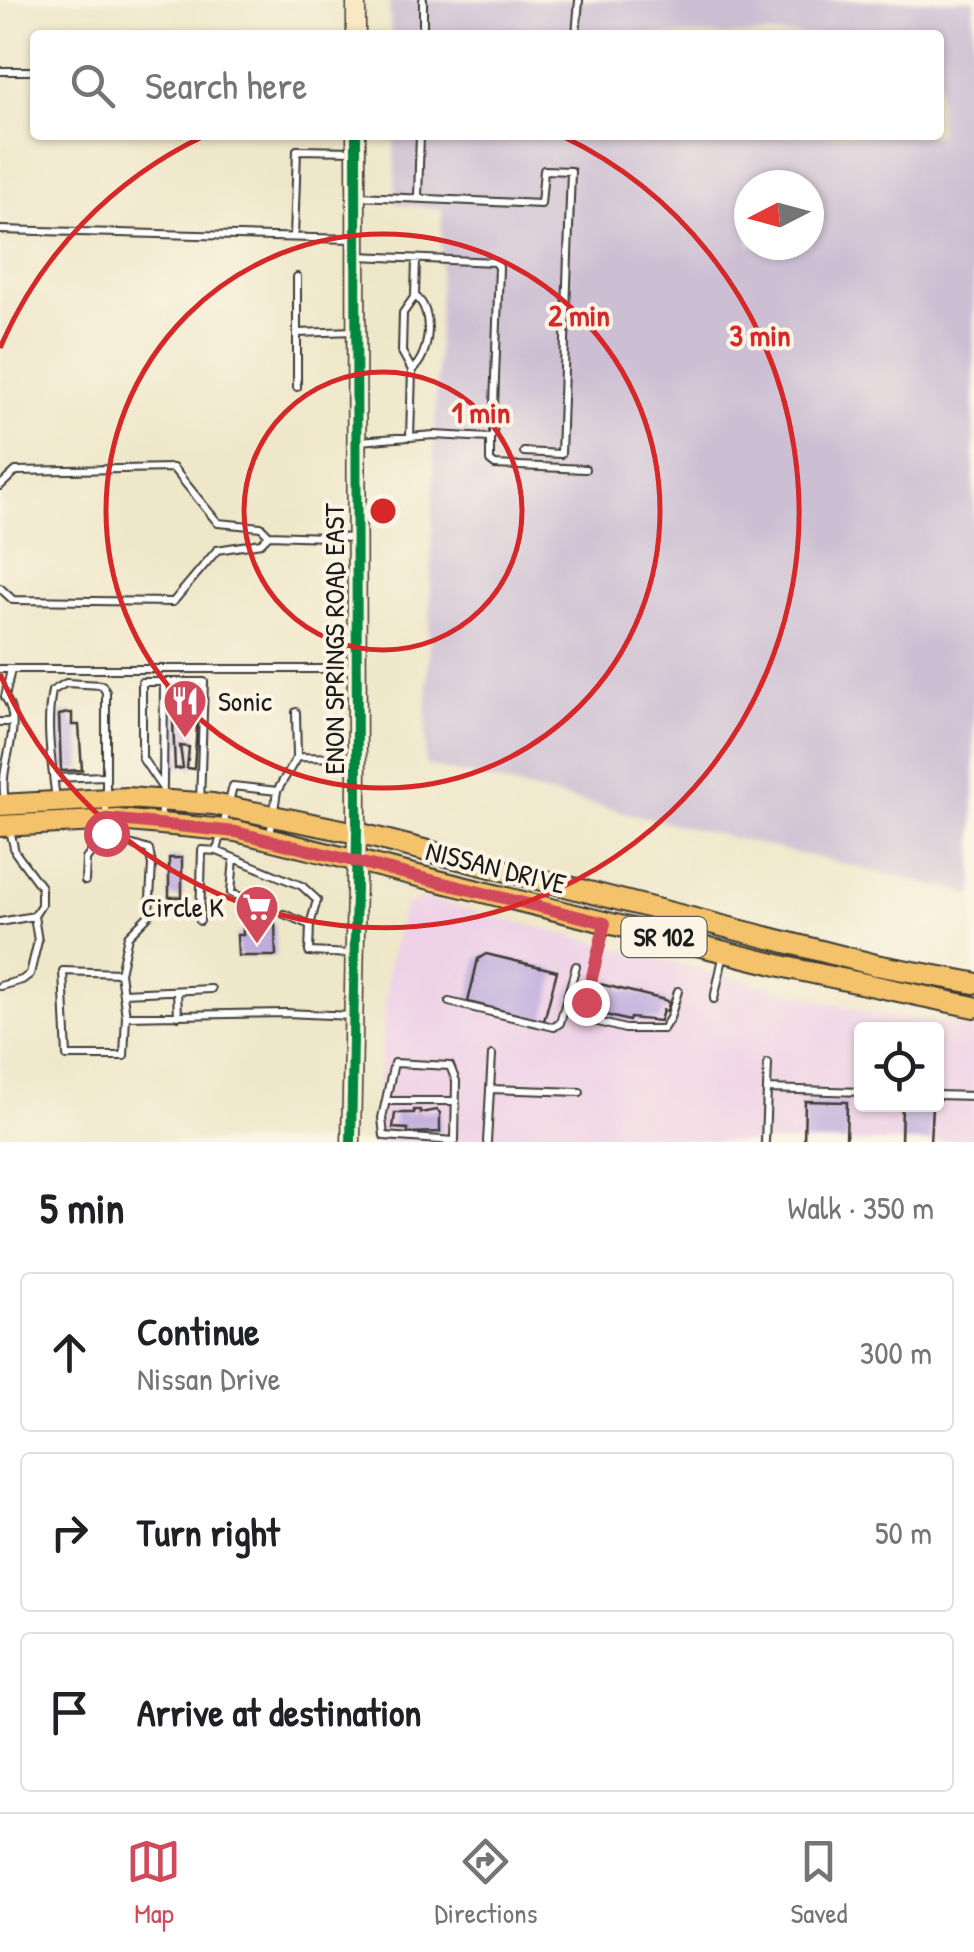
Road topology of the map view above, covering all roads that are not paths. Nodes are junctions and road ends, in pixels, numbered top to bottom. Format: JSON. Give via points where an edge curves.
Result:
{"nodes":[{"id":1,"x":356,"y":0,"type":"edge"},
{"id":2,"x":424,"y":0,"type":"edge"},
{"id":3,"x":579,"y":0,"type":"edge"},
{"id":4,"x":356,"y":30,"type":"edge"},
{"id":5,"x":422,"y":30,"type":"edge"},
{"id":6,"x":576,"y":30,"type":"edge"},
{"id":7,"x":30,"y":71,"type":"edge"},
{"id":8,"x":0,"y":72,"type":"edge"},
{"id":9,"x":420,"y":140,"type":"edge"},
{"id":10,"x":356,"y":143,"type":"edge"},
{"id":11,"x":356,"y":196,"type":"junction"},
{"id":12,"x":418,"y":197,"type":"junction"},
{"id":13,"x":0,"y":230,"type":"edge"},
{"id":14,"x":294,"y":237,"type":"junction"},
{"id":15,"x":356,"y":247,"type":"junction"},
{"id":16,"x":416,"y":259,"type":"junction"},
{"id":17,"x":297,"y":277,"type":"dead end"},
{"id":18,"x":415,"y":296,"type":"junction"},
{"id":19,"x":356,"y":331,"type":"junction"},
{"id":20,"x":296,"y":333,"type":"junction"},
{"id":21,"x":412,"y":370,"type":"junction"},
{"id":22,"x":297,"y":387,"type":"dead end"},
{"id":23,"x":410,"y":437,"type":"junction"},
{"id":24,"x":490,"y":438,"type":"junction"},
{"id":25,"x":356,"y":441,"type":"junction"},
{"id":26,"x":524,"y":452,"type":"dead end"},
{"id":27,"x":585,"y":469,"type":"dead end"},
{"id":28,"x":0,"y":486,"type":"edge"},
{"id":29,"x":269,"y":536,"type":"junction"},
{"id":30,"x":356,"y":538,"type":"junction"},
{"id":31,"x":0,"y":588,"type":"edge"},
{"id":32,"x":0,"y":669,"type":"edge"},
{"id":33,"x":11,"y":669,"type":"junction"},
{"id":34,"x":102,"y":669,"type":"junction"},
{"id":35,"x":142,"y":669,"type":"junction"},
{"id":36,"x":205,"y":669,"type":"junction"},
{"id":37,"x":356,"y":669,"type":"junction"},
{"id":38,"x":142,"y":682,"type":"junction"},
{"id":39,"x":164,"y":682,"type":"junction"},
{"id":40,"x":204,"y":682,"type":"junction"},
{"id":41,"x":102,"y":684,"type":"junction"},
{"id":42,"x":296,"y":712,"type":"dead end"},
{"id":43,"x":0,"y":722,"type":"edge"},
{"id":44,"x":12,"y":722,"type":"junction"},
{"id":45,"x":297,"y":757,"type":"junction"},
{"id":46,"x":357,"y":758,"type":"junction"},
{"id":47,"x":104,"y":776,"type":"junction"},
{"id":48,"x":54,"y":778,"type":"junction"},
{"id":49,"x":277,"y":791,"type":"junction"},
{"id":50,"x":163,"y":795,"type":"junction"},
{"id":51,"x":200,"y":803,"type":"junction"},
{"id":52,"x":229,"y":807,"type":"junction"},
{"id":53,"x":57,"y":811,"type":"junction"},
{"id":54,"x":3,"y":815,"type":"edge"},
{"id":55,"x":274,"y":816,"type":"junction"},
{"id":56,"x":105,"y":817,"type":"junction"},
{"id":57,"x":160,"y":824,"type":"junction"},
{"id":58,"x":357,"y":834,"type":"junction"},
{"id":59,"x":220,"y":840,"type":"junction"},
{"id":60,"x":269,"y":840,"type":"junction"},
{"id":61,"x":234,"y":858,"type":"junction"},
{"id":62,"x":356,"y":861,"type":"junction"},
{"id":63,"x":258,"y":868,"type":"junction"},
{"id":64,"x":272,"y":874,"type":"junction"},
{"id":65,"x":85,"y":880,"type":"dead end"},
{"id":66,"x":254,"y":880,"type":"dead end"},
{"id":67,"x":290,"y":881,"type":"junction"},
{"id":68,"x":267,"y":886,"type":"dead end"},
{"id":69,"x":302,"y":886,"type":"junction"},
{"id":70,"x":285,"y":893,"type":"dead end"},
{"id":71,"x":297,"y":898,"type":"dead end"},
{"id":72,"x":272,"y":909,"type":"dead end"},
{"id":73,"x":289,"y":914,"type":"dead end"},
{"id":74,"x":34,"y":916,"type":"junction"},
{"id":75,"x":200,"y":921,"type":"dead end"},
{"id":76,"x":0,"y":922,"type":"edge"},
{"id":77,"x":605,"y":923,"type":"junction"},
{"id":78,"x":310,"y":925,"type":"junction"},
{"id":79,"x":724,"y":952,"type":"junction"},
{"id":80,"x":354,"y":954,"type":"junction"},
{"id":81,"x":576,"y":966,"type":"dead end"},
{"id":82,"x":120,"y":973,"type":"junction"},
{"id":83,"x":974,"y":984,"type":"edge"},
{"id":84,"x":0,"y":986,"type":"edge"},
{"id":85,"x":177,"y":990,"type":"junction"},
{"id":86,"x":212,"y":990,"type":"dead end"},
{"id":87,"x":678,"y":991,"type":"dead end"},
{"id":88,"x":123,"y":993,"type":"junction"},
{"id":89,"x":714,"y":999,"type":"dead end"},
{"id":90,"x":449,"y":1002,"type":"dead end"},
{"id":91,"x":974,"y":1007,"type":"edge"},
{"id":92,"x":126,"y":1016,"type":"junction"},
{"id":93,"x":178,"y":1016,"type":"junction"},
{"id":94,"x":353,"y":1016,"type":"junction"},
{"id":95,"x":492,"y":1055,"type":"dead end"},
{"id":96,"x":768,"y":1063,"type":"dead end"},
{"id":97,"x":490,"y":1089,"type":"junction"},
{"id":98,"x":767,"y":1089,"type":"junction"},
{"id":99,"x":580,"y":1092,"type":"dead end"},
{"id":100,"x":854,"y":1092,"type":"edge"},
{"id":101,"x":944,"y":1095,"type":"edge"},
{"id":102,"x":974,"y":1096,"type":"edge"},
{"id":103,"x":388,"y":1101,"type":"junction"},
{"id":104,"x":456,"y":1101,"type":"junction"},
{"id":105,"x":439,"y":1141,"type":"edge"},
{"id":106,"x":351,"y":1142,"type":"edge"},
{"id":107,"x":487,"y":1142,"type":"edge"},
{"id":108,"x":764,"y":1142,"type":"edge"}],
"edges":[{"from":1,"to":4,"type":"street"},
{"from":2,"to":5,"type":"lane"},
{"from":3,"to":6,"type":"lane"},
{"from":7,"to":8,"type":"lane"},
{"from":9,"to":12,"type":"lane"},
{"from":10,"to":11,"type":"street","name":"ENON SPRINGS ROAD EAST"},
{"from":10,"to":14,"type":"lane","via":[[297,150]]},
{"from":11,"to":12,"type":"lane"},
{"from":11,"to":15,"type":"street","name":"ENON SPRINGS ROAD EAST"},
{"from":12,"to":26,"type":"lane","via":[[541,204],[544,170],[571,171],[561,454]]},
{"from":13,"to":14,"type":"lane"},
{"from":14,"to":15,"type":"lane"},
{"from":15,"to":16,"type":"lane"},
{"from":15,"to":19,"type":"street","name":"ENON SPRINGS ROAD EAST"},
{"from":16,"to":18,"type":"lane"},
{"from":16,"to":24,"type":"lane","via":[[499,267]]},
{"from":17,"to":20,"type":"lane"},
{"from":18,"to":21,"type":"lane","via":[[403,313],[402,352]]},
{"from":18,"to":21,"type":"lane","via":[[426,311],[426,344]]},
{"from":19,"to":20,"type":"lane"},
{"from":19,"to":25,"type":"street","name":"ENON SPRINGS ROAD EAST"},
{"from":20,"to":22,"type":"lane"},
{"from":21,"to":23,"type":"lane"},
{"from":23,"to":24,"type":"lane"},
{"from":23,"to":25,"type":"lane"},
{"from":24,"to":27,"type":"lane","via":[[495,465]]},
{"from":25,"to":30,"type":"street","name":"ENON SPRINGS ROAD EAST"},
{"from":28,"to":29,"type":"lane","via":[[16,471],[172,468],[218,522],[261,527]]},
{"from":29,"to":30,"type":"lane"},
{"from":29,"to":31,"type":"lane","via":[[217,550],[174,602],[12,600]]},
{"from":30,"to":37,"type":"street","name":"ENON SPRINGS ROAD EAST"},
{"from":32,"to":33,"type":"lane"},
{"from":33,"to":34,"type":"lane"},
{"from":33,"to":44,"type":"lane","via":[[5,696]]},
{"from":34,"to":35,"type":"lane"},
{"from":34,"to":41,"type":"lane"},
{"from":35,"to":36,"type":"lane"},
{"from":35,"to":38,"type":"lane"},
{"from":36,"to":37,"type":"lane"},
{"from":36,"to":40,"type":"lane"},
{"from":37,"to":46,"type":"street","name":"ENON SPRINGS ROAD EAST"},
{"from":38,"to":39,"type":"lane"},
{"from":38,"to":50,"type":"lane","via":[[142,758]]},
{"from":39,"to":40,"type":"lane"},
{"from":39,"to":50,"type":"lane"},
{"from":40,"to":51,"type":"lane"},
{"from":41,"to":47,"type":"lane"},
{"from":41,"to":48,"type":"lane","via":[[52,691]]},
{"from":42,"to":45,"type":"lane"},
{"from":43,"to":44,"type":"lane"},
{"from":44,"to":54,"type":"lane"},
{"from":45,"to":46,"type":"lane"},
{"from":45,"to":49,"type":"lane"},
{"from":46,"to":58,"type":"street","name":"ENON SPRINGS ROAD EAST"},
{"from":47,"to":48,"type":"lane"},
{"from":47,"to":56,"type":"lane"},
{"from":48,"to":53,"type":"lane"},
{"from":49,"to":52,"type":"lane","via":[[233,786]]},
{"from":49,"to":55,"type":"lane"},
{"from":50,"to":51,"type":"main road","name":"NISSAN DRIVE","number":"SR 102"},
{"from":50,"to":56,"type":"main road","name":"NISSAN DRIVE","number":"SR 102"},
{"from":50,"to":57,"type":"lane"},
{"from":51,"to":52,"type":"main road","name":"NISSAN DRIVE","number":"SR 102"},
{"from":52,"to":55,"type":"main road","name":"NISSAN DRIVE","number":"SR 102"},
{"from":52,"to":59,"type":"lane"},
{"from":53,"to":54,"type":"main road","name":"NISSAN DRIVE","number":"SR 102"},
{"from":53,"to":56,"type":"main road","name":"NISSAN DRIVE","number":"SR 102"},
{"from":54,"to":74,"type":"lane","via":[[16,852],[40,888]]},
{"from":55,"to":58,"type":"main road","name":"NISSAN DRIVE","number":"SR 102"},
{"from":55,"to":60,"type":"lane"},
{"from":56,"to":57,"type":"main road","name":"NISSAN DRIVE","number":"SR 102"},
{"from":56,"to":65,"type":"lane","via":[[86,859]]},
{"from":56,"to":82,"type":"lane","via":[[117,840],[150,850],[152,865],[149,914],[128,936]]},
{"from":57,"to":59,"type":"main road","name":"NISSAN DRIVE","number":"SR 102"},
{"from":58,"to":62,"type":"street","name":"ENON SPRINGS ROAD EAST"},
{"from":58,"to":83,"type":"main road","name":"NISSAN DRIVE","number":"SR 102"},
{"from":59,"to":60,"type":"main road","name":"NISSAN DRIVE","number":"SR 102"},
{"from":59,"to":61,"type":"lane"},
{"from":59,"to":75,"type":"lane","via":[[202,850]]},
{"from":60,"to":62,"type":"main road","name":"NISSAN DRIVE","number":"SR 102"},
{"from":61,"to":63,"type":"lane"},
{"from":61,"to":72,"type":"lane","via":[[231,893]]},
{"from":62,"to":77,"type":"main road","name":"NISSAN DRIVE","number":"SR 102"},
{"from":62,"to":80,"type":"street","name":"ENON SPRINGS ROAD EAST"},
{"from":63,"to":64,"type":"lane"},
{"from":63,"to":66,"type":"lane"},
{"from":64,"to":67,"type":"lane"},
{"from":64,"to":68,"type":"lane"},
{"from":67,"to":69,"type":"lane"},
{"from":67,"to":70,"type":"lane"},
{"from":69,"to":71,"type":"lane"},
{"from":69,"to":78,"type":"lane","via":[[317,900]]},
{"from":73,"to":78,"type":"lane"},
{"from":74,"to":76,"type":"lane"},
{"from":74,"to":84,"type":"lane","via":[[38,941],[30,974]]},
{"from":77,"to":79,"type":"main road","name":"NISSAN DRIVE","number":"SR 102"},
{"from":77,"to":87,"type":"lane","via":[[587,1016],[625,1029],[663,1029]]},
{"from":78,"to":80,"type":"lane","via":[[309,952]]},
{"from":79,"to":89,"type":"lane"},
{"from":79,"to":91,"type":"main road","name":"NISSAN DRIVE","number":"SR 102"},
{"from":80,"to":94,"type":"street","name":"ENON SPRINGS ROAD EAST"},
{"from":81,"to":90,"type":"lane","via":[[554,1027]]},
{"from":82,"to":88,"type":"lane"},
{"from":82,"to":92,"type":"lane","via":[[63,972],[67,1056],[124,1056]]},
{"from":85,"to":86,"type":"lane"},
{"from":85,"to":88,"type":"lane"},
{"from":85,"to":93,"type":"lane"},
{"from":88,"to":92,"type":"lane"},
{"from":92,"to":93,"type":"lane"},
{"from":93,"to":94,"type":"lane"},
{"from":94,"to":106,"type":"street","name":"ENON SPRINGS ROAD EAST"},
{"from":95,"to":97,"type":"lane"},
{"from":96,"to":98,"type":"lane"},
{"from":97,"to":99,"type":"lane"},
{"from":97,"to":107,"type":"lane"},
{"from":98,"to":100,"type":"lane"},
{"from":98,"to":108,"type":"lane"},
{"from":101,"to":102,"type":"lane"},
{"from":103,"to":104,"type":"lane"},
{"from":103,"to":104,"type":"lane","via":[[394,1063],[450,1066]]},
{"from":103,"to":105,"type":"lane","via":[[384,1136]]},
{"from":104,"to":105,"type":"lane","via":[[455,1141]]}]}
